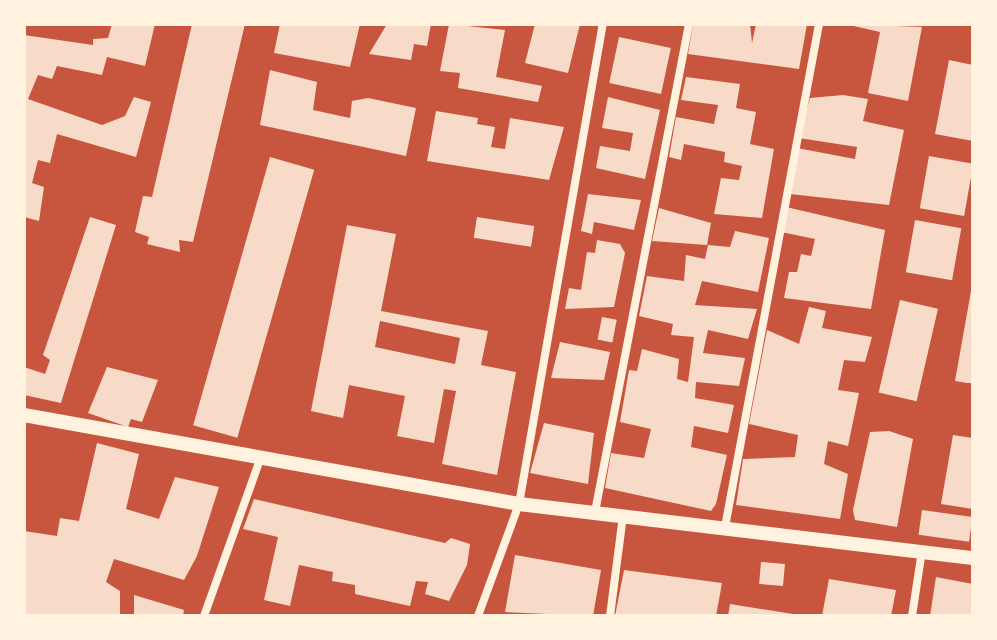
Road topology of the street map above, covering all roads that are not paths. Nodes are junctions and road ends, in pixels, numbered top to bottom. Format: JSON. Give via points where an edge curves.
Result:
{"nodes":[{"id":1,"x":603,"y":24,"type":"edge"},
{"id":2,"x":689,"y":24,"type":"edge"},
{"id":3,"x":819,"y":24,"type":"edge"},
{"id":4,"x":24,"y":415,"type":"edge"},
{"id":5,"x":260,"y":460,"type":"junction"},
{"id":6,"x":519,"y":504,"type":"junction"},
{"id":7,"x":595,"y":512,"type":"junction"},
{"id":8,"x":623,"y":516,"type":"junction"},
{"id":9,"x":725,"y":527,"type":"junction"},
{"id":10,"x":922,"y":550,"type":"junction"},
{"id":11,"x":973,"y":558,"type":"edge"},
{"id":12,"x":204,"y":616,"type":"edge"},
{"id":13,"x":478,"y":616,"type":"edge"},
{"id":14,"x":610,"y":616,"type":"edge"},
{"id":15,"x":912,"y":616,"type":"edge"}],
"edges":[{"from":1,"to":6,"type":"street"},
{"from":2,"to":7,"type":"street"},
{"from":3,"to":9,"type":"street"},
{"from":4,"to":5,"type":"street"},
{"from":5,"to":6,"type":"street"},
{"from":5,"to":12,"type":"street"},
{"from":6,"to":7,"type":"street"},
{"from":6,"to":13,"type":"street"},
{"from":7,"to":8,"type":"street"},
{"from":8,"to":9,"type":"street"},
{"from":8,"to":14,"type":"street"},
{"from":9,"to":10,"type":"street"},
{"from":10,"to":11,"type":"street"},
{"from":10,"to":15,"type":"street"}]}
